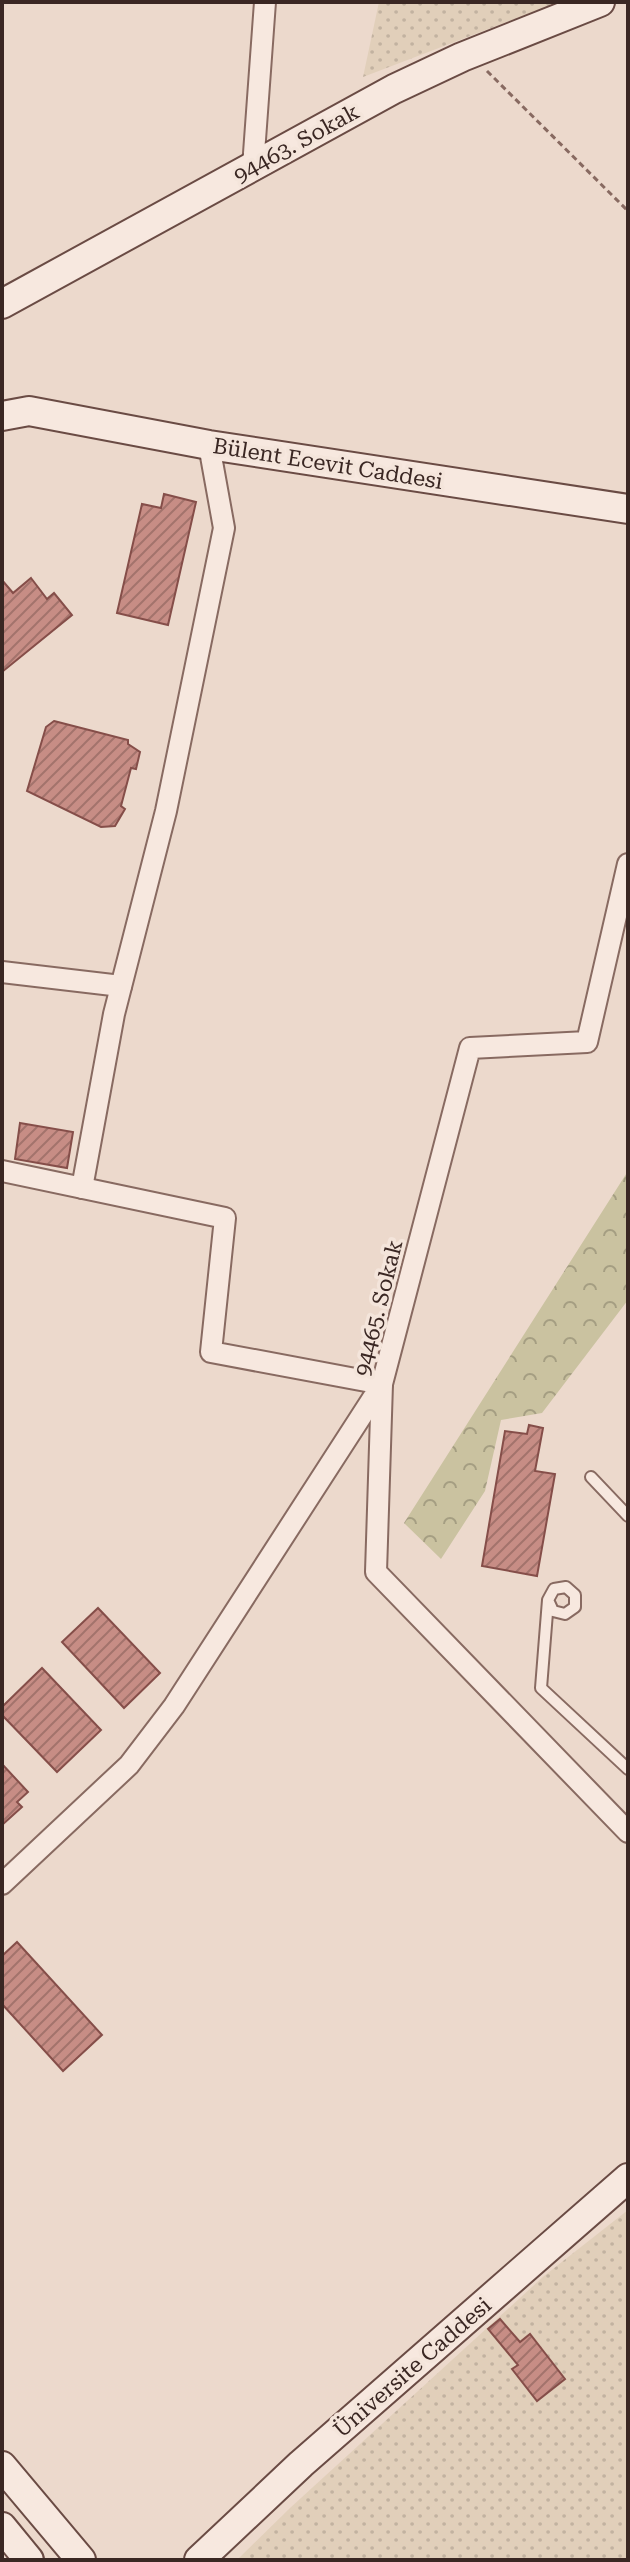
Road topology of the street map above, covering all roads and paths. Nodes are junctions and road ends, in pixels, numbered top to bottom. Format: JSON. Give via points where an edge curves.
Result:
{"nodes":[{"id":1,"x":265,"y":2,"type":"edge"},
{"id":2,"x":600,"y":2,"type":"edge"},
{"id":3,"x":462,"y":57,"type":"junction"},
{"id":4,"x":253,"y":167,"type":"junction"},
{"id":5,"x":628,"y":211,"type":"edge"},
{"id":6,"x":2,"y":304,"type":"edge"},
{"id":7,"x":2,"y":393,"type":"edge"},
{"id":8,"x":16,"y":414,"type":"edge"},
{"id":9,"x":209,"y":445,"type":"junction"},
{"id":10,"x":628,"y":509,"type":"edge"},
{"id":11,"x":628,"y":864,"type":"edge"},
{"id":12,"x":2,"y":972,"type":"edge"},
{"id":13,"x":121,"y":986,"type":"junction"},
{"id":14,"x":2,"y":1171,"type":"edge"},
{"id":15,"x":82,"y":1188,"type":"junction"},
{"id":16,"x":382,"y":1384,"type":"junction"},
{"id":17,"x":591,"y":1477,"type":"dead end"},
{"id":18,"x":628,"y":1516,"type":"edge"},
{"id":19,"x":548,"y":1600,"type":"dead end"},
{"id":20,"x":628,"y":1769,"type":"edge"},
{"id":21,"x":628,"y":1832,"type":"edge"},
{"id":22,"x":2,"y":1884,"type":"edge"},
{"id":23,"x":628,"y":2178,"type":"edge"},
{"id":24,"x":2,"y":2466,"type":"edge"},
{"id":25,"x":2,"y":2527,"type":"edge"},
{"id":26,"x":29,"y":2560,"type":"edge"},
{"id":27,"x":81,"y":2560,"type":"edge"},
{"id":28,"x":199,"y":2560,"type":"edge"}],
"edges":[{"from":1,"to":4,"type":"street"},
{"from":2,"to":3,"type":"street","name":"94463. Sokak"},
{"from":3,"to":4,"type":"street","name":"94463. Sokak"},
{"from":3,"to":5,"type":"path","via":[[493,74]]},
{"from":4,"to":6,"type":"street","name":"94463. Sokak"},
{"from":7,"to":8,"type":"street","name":"Bülent Ecevit Caddesi"},
{"from":8,"to":9,"type":"street","name":"Bülent Ecevit Caddesi"},
{"from":9,"to":10,"type":"street","name":"Bülent Ecevit Caddesi"},
{"from":9,"to":13,"type":"street","via":[[224,528],[166,811]]},
{"from":11,"to":16,"type":"street","name":"94465. Sokak","via":[[587,1042],[470,1048]]},
{"from":12,"to":13,"type":"street"},
{"from":13,"to":15,"type":"street"},
{"from":14,"to":15,"type":"street"},
{"from":15,"to":16,"type":"street","via":[[225,1218],[211,1352]]},
{"from":16,"to":21,"type":"street","name":"94465. Sokak","via":[[376,1572]]},
{"from":16,"to":22,"type":"street","via":[[174,1706],[129,1765]]},
{"from":17,"to":18,"type":"lane"},
{"from":19,"to":20,"type":"lane","via":[[541,1688]]},
{"from":23,"to":28,"type":"street","name":"Üniversite Caddesi"},
{"from":24,"to":27,"type":"street"},
{"from":25,"to":26,"type":"street"}]}
